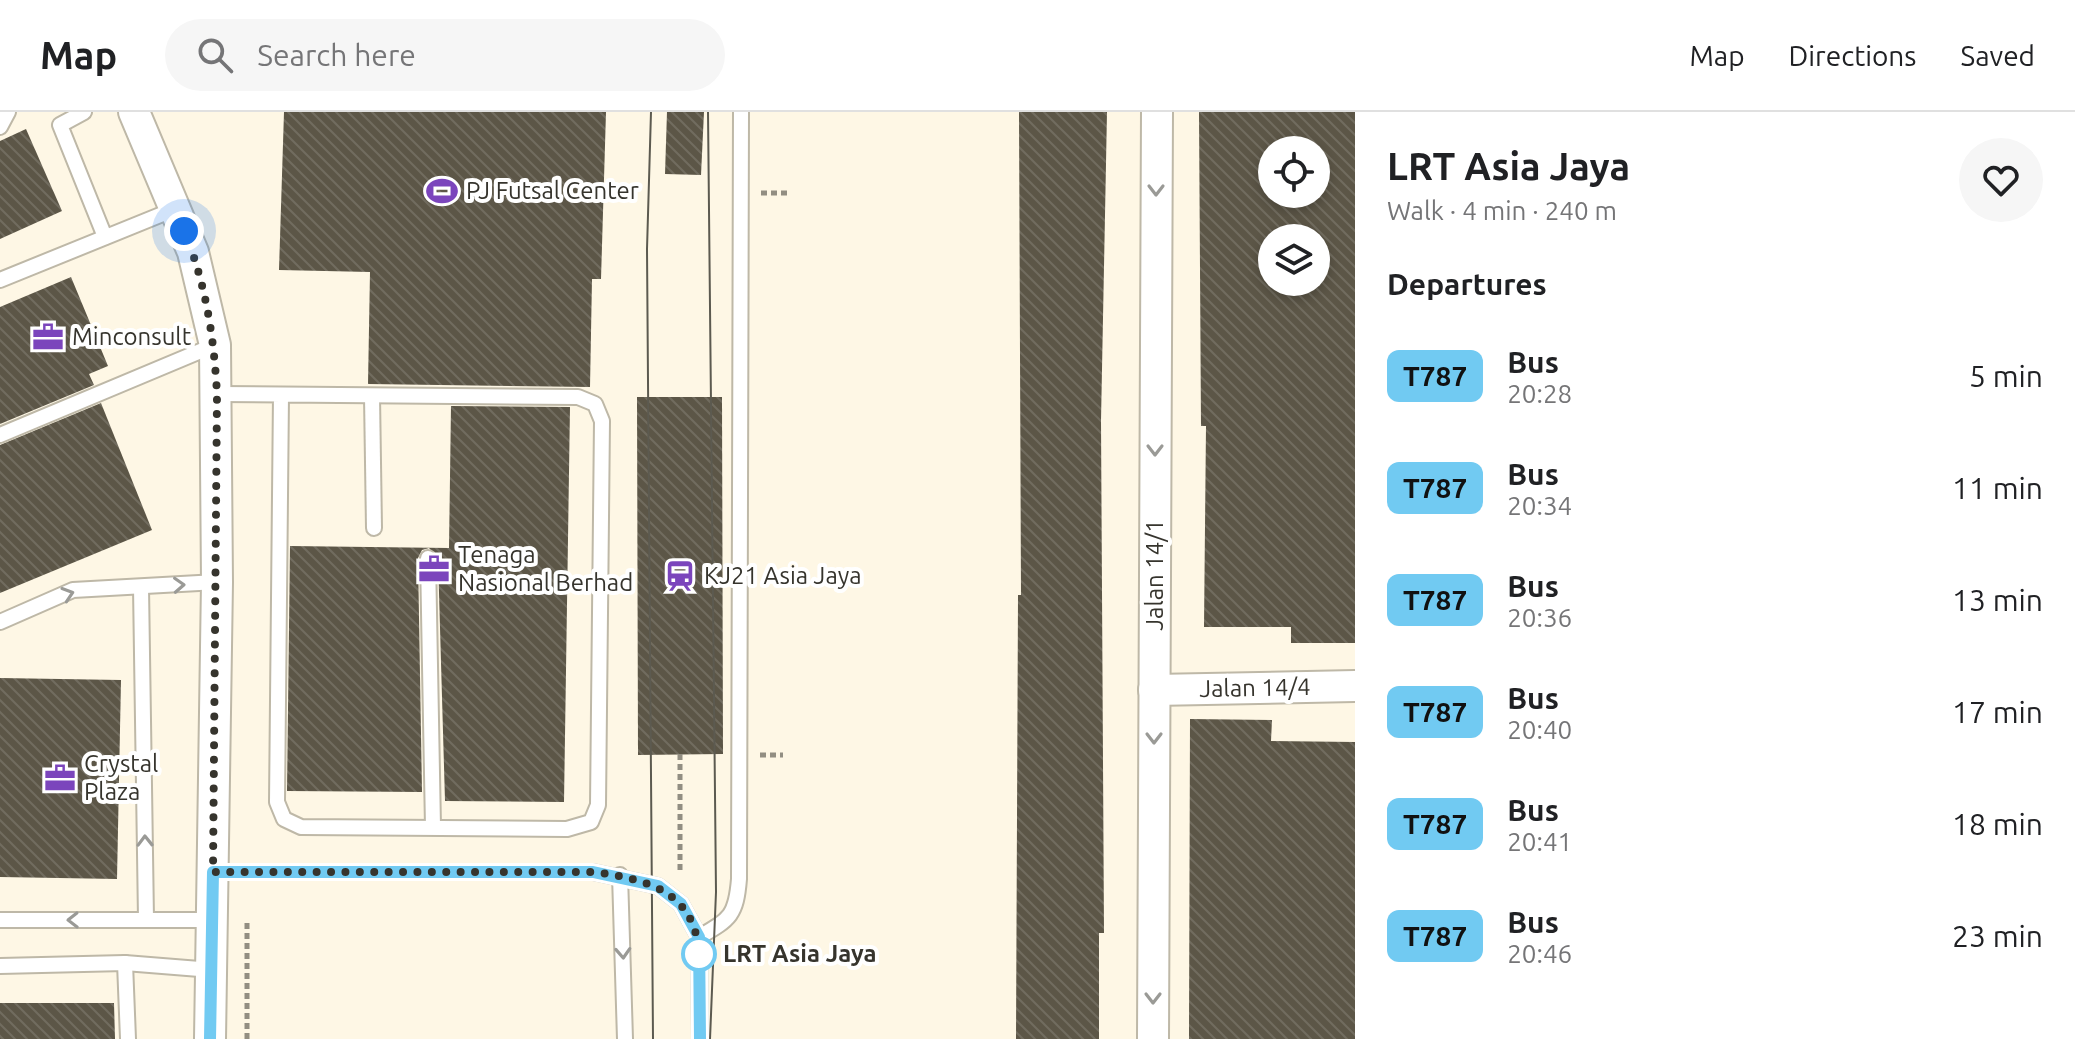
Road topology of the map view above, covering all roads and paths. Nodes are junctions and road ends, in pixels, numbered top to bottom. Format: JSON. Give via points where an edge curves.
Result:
{"nodes":[{"id":1,"x":8,"y":112,"type":"edge"},
{"id":2,"x":84,"y":112,"type":"edge"},
{"id":3,"x":134,"y":112,"type":"edge"},
{"id":4,"x":741,"y":112,"type":"edge"},
{"id":5,"x":1157,"y":112,"type":"edge"},
{"id":6,"x":0,"y":127,"type":"edge"},
{"id":7,"x":175,"y":209,"type":"junction"},
{"id":8,"x":105,"y":237,"type":"junction"},
{"id":9,"x":0,"y":280,"type":"edge"},
{"id":10,"x":215,"y":345,"type":"junction"},
{"id":11,"x":217,"y":394,"type":"junction"},
{"id":12,"x":281,"y":395,"type":"junction"},
{"id":13,"x":372,"y":396,"type":"junction"},
{"id":14,"x":0,"y":435,"type":"edge"},
{"id":15,"x":374,"y":528,"type":"dead end"},
{"id":16,"x":428,"y":558,"type":"dead end"},
{"id":17,"x":217,"y":582,"type":"junction"},
{"id":18,"x":141,"y":587,"type":"junction"},
{"id":19,"x":0,"y":622,"type":"edge"},
{"id":20,"x":1355,"y":686,"type":"edge"},
{"id":21,"x":1154,"y":690,"type":"junction"},
{"id":22,"x":680,"y":754,"type":"dead end"},
{"id":23,"x":433,"y":827,"type":"junction"},
{"id":24,"x":213,"y":872,"type":"junction"},
{"id":25,"x":620,"y":875,"type":"junction"},
{"id":26,"x":681,"y":904,"type":"junction"},
{"id":27,"x":146,"y":919,"type":"junction"},
{"id":28,"x":0,"y":920,"type":"edge"},
{"id":29,"x":212,"y":920,"type":"junction"},
{"id":30,"x":247,"y":920,"type":"dead end"},
{"id":31,"x":699,"y":937,"type":"junction"},
{"id":32,"x":125,"y":963,"type":"junction"},
{"id":33,"x":0,"y":966,"type":"edge"},
{"id":34,"x":212,"y":970,"type":"junction"},
{"id":35,"x":128,"y":1039,"type":"edge"},
{"id":36,"x":210,"y":1039,"type":"edge"},
{"id":37,"x":247,"y":1039,"type":"edge"},
{"id":38,"x":625,"y":1039,"type":"edge"},
{"id":39,"x":700,"y":1039,"type":"edge"},
{"id":40,"x":1153,"y":1039,"type":"edge"}],
"edges":[{"from":1,"to":6,"type":"lane"},
{"from":2,"to":8,"type":"lane","via":[[60,125]]},
{"from":3,"to":7,"type":"street"},
{"from":4,"to":31,"type":"lane","via":[[739,879],[729,920]]},
{"from":5,"to":21,"type":"street","name":"Jalan 14/1","one_way":true},
{"from":7,"to":8,"type":"lane"},
{"from":7,"to":10,"type":"street","via":[[193,252]]},
{"from":8,"to":9,"type":"lane"},
{"from":10,"to":11,"type":"street"},
{"from":10,"to":14,"type":"lane"},
{"from":11,"to":12,"type":"lane"},
{"from":11,"to":17,"type":"street"},
{"from":12,"to":13,"type":"lane"},
{"from":12,"to":23,"type":"lane","via":[[278,812],[301,827]]},
{"from":13,"to":15,"type":"lane"},
{"from":13,"to":23,"type":"lane","via":[[578,397],[595,404],[602,421],[596,814],[574,829]]},
{"from":16,"to":23,"type":"lane"},
{"from":18,"to":17,"type":"lane","one_way":true},
{"from":17,"to":24,"type":"street"},
{"from":19,"to":18,"type":"lane","one_way":true,"via":[[73,590]]},
{"from":27,"to":18,"type":"lane","one_way":true},
{"from":20,"to":21,"type":"street","name":"Jalan 14/4"},
{"from":21,"to":40,"type":"street","name":"Jalan 14/1","one_way":true},
{"from":22,"to":26,"type":"path"},
{"from":24,"to":25,"type":"lane"},
{"from":24,"to":29,"type":"street"},
{"from":25,"to":26,"type":"lane","via":[[658,886]]},
{"from":25,"to":38,"type":"lane","one_way":true},
{"from":26,"to":31,"type":"lane"},
{"from":27,"to":28,"type":"lane","one_way":true},
{"from":27,"to":29,"type":"lane"},
{"from":29,"to":34,"type":"street"},
{"from":30,"to":37,"type":"path"},
{"from":31,"to":39,"type":"lane"},
{"from":32,"to":33,"type":"lane"},
{"from":32,"to":34,"type":"lane"},
{"from":32,"to":35,"type":"lane"},
{"from":34,"to":36,"type":"street"}]}
